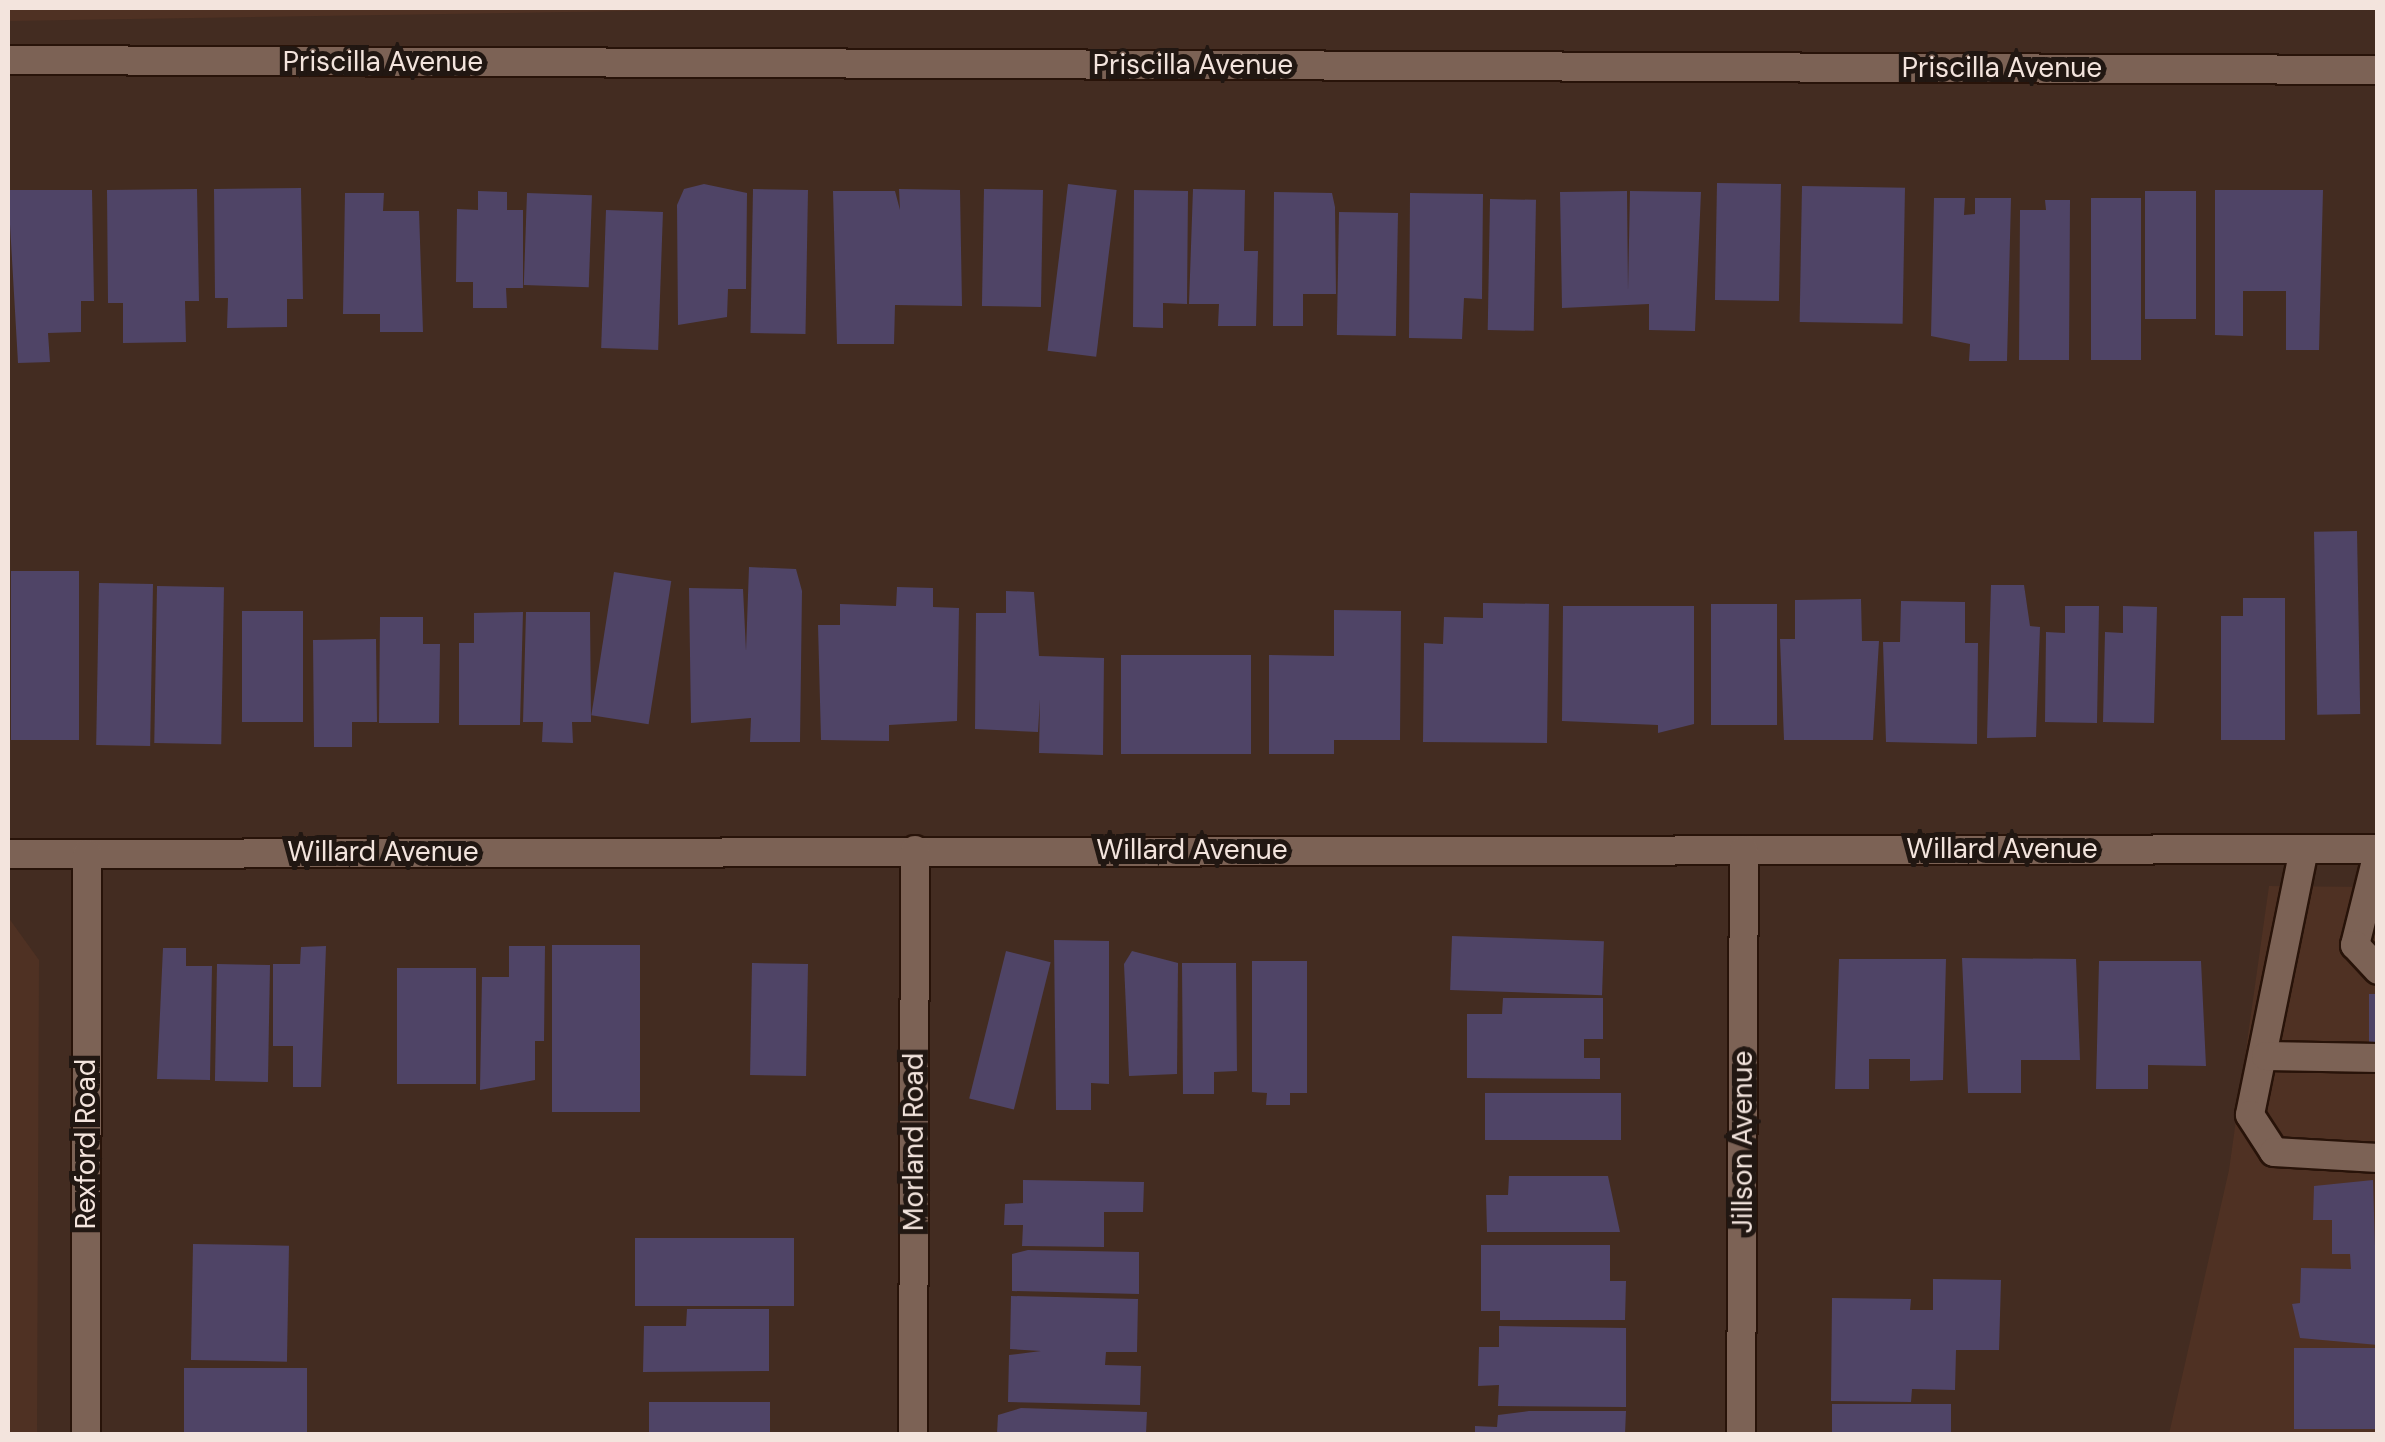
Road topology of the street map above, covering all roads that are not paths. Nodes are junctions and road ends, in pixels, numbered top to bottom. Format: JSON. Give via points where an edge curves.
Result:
{"nodes":[{"id":1,"x":8,"y":60,"type":"edge"},
{"id":2,"x":2378,"y":70,"type":"edge"},
{"id":3,"x":2304,"y":849,"type":"junction"},
{"id":4,"x":915,"y":850,"type":"junction"},
{"id":5,"x":1744,"y":850,"type":"junction"},
{"id":6,"x":2378,"y":850,"type":"edge"},
{"id":7,"x":8,"y":854,"type":"edge"},
{"id":8,"x":87,"y":854,"type":"junction"},
{"id":9,"x":2378,"y":970,"type":"edge"},
{"id":10,"x":2266,"y":1056,"type":"junction"},
{"id":11,"x":2378,"y":1058,"type":"edge"},
{"id":12,"x":2378,"y":1158,"type":"edge"},
{"id":13,"x":86,"y":1434,"type":"edge"},
{"id":14,"x":913,"y":1434,"type":"edge"},
{"id":15,"x":1741,"y":1434,"type":"edge"}],
"edges":[{"from":1,"to":2,"type":"street","name":"Priscilla Avenue"},
{"from":3,"to":5,"type":"street","name":"Willard Avenue"},
{"from":3,"to":6,"type":"street","name":"Willard Avenue"},
{"from":3,"to":10,"type":"street"},
{"from":4,"to":5,"type":"street","name":"Willard Avenue"},
{"from":4,"to":8,"type":"street","name":"Willard Avenue"},
{"from":4,"to":14,"type":"street","name":"Morland Road"},
{"from":5,"to":15,"type":"street","name":"Jillson Avenue"},
{"from":6,"to":9,"type":"street","via":[[2355,945]]},
{"from":7,"to":8,"type":"street","name":"Willard Avenue"},
{"from":8,"to":13,"type":"street","name":"Rexford Road"},
{"from":10,"to":11,"type":"street"},
{"from":10,"to":12,"type":"street","via":[[2250,1115],[2274,1152]]}]}
